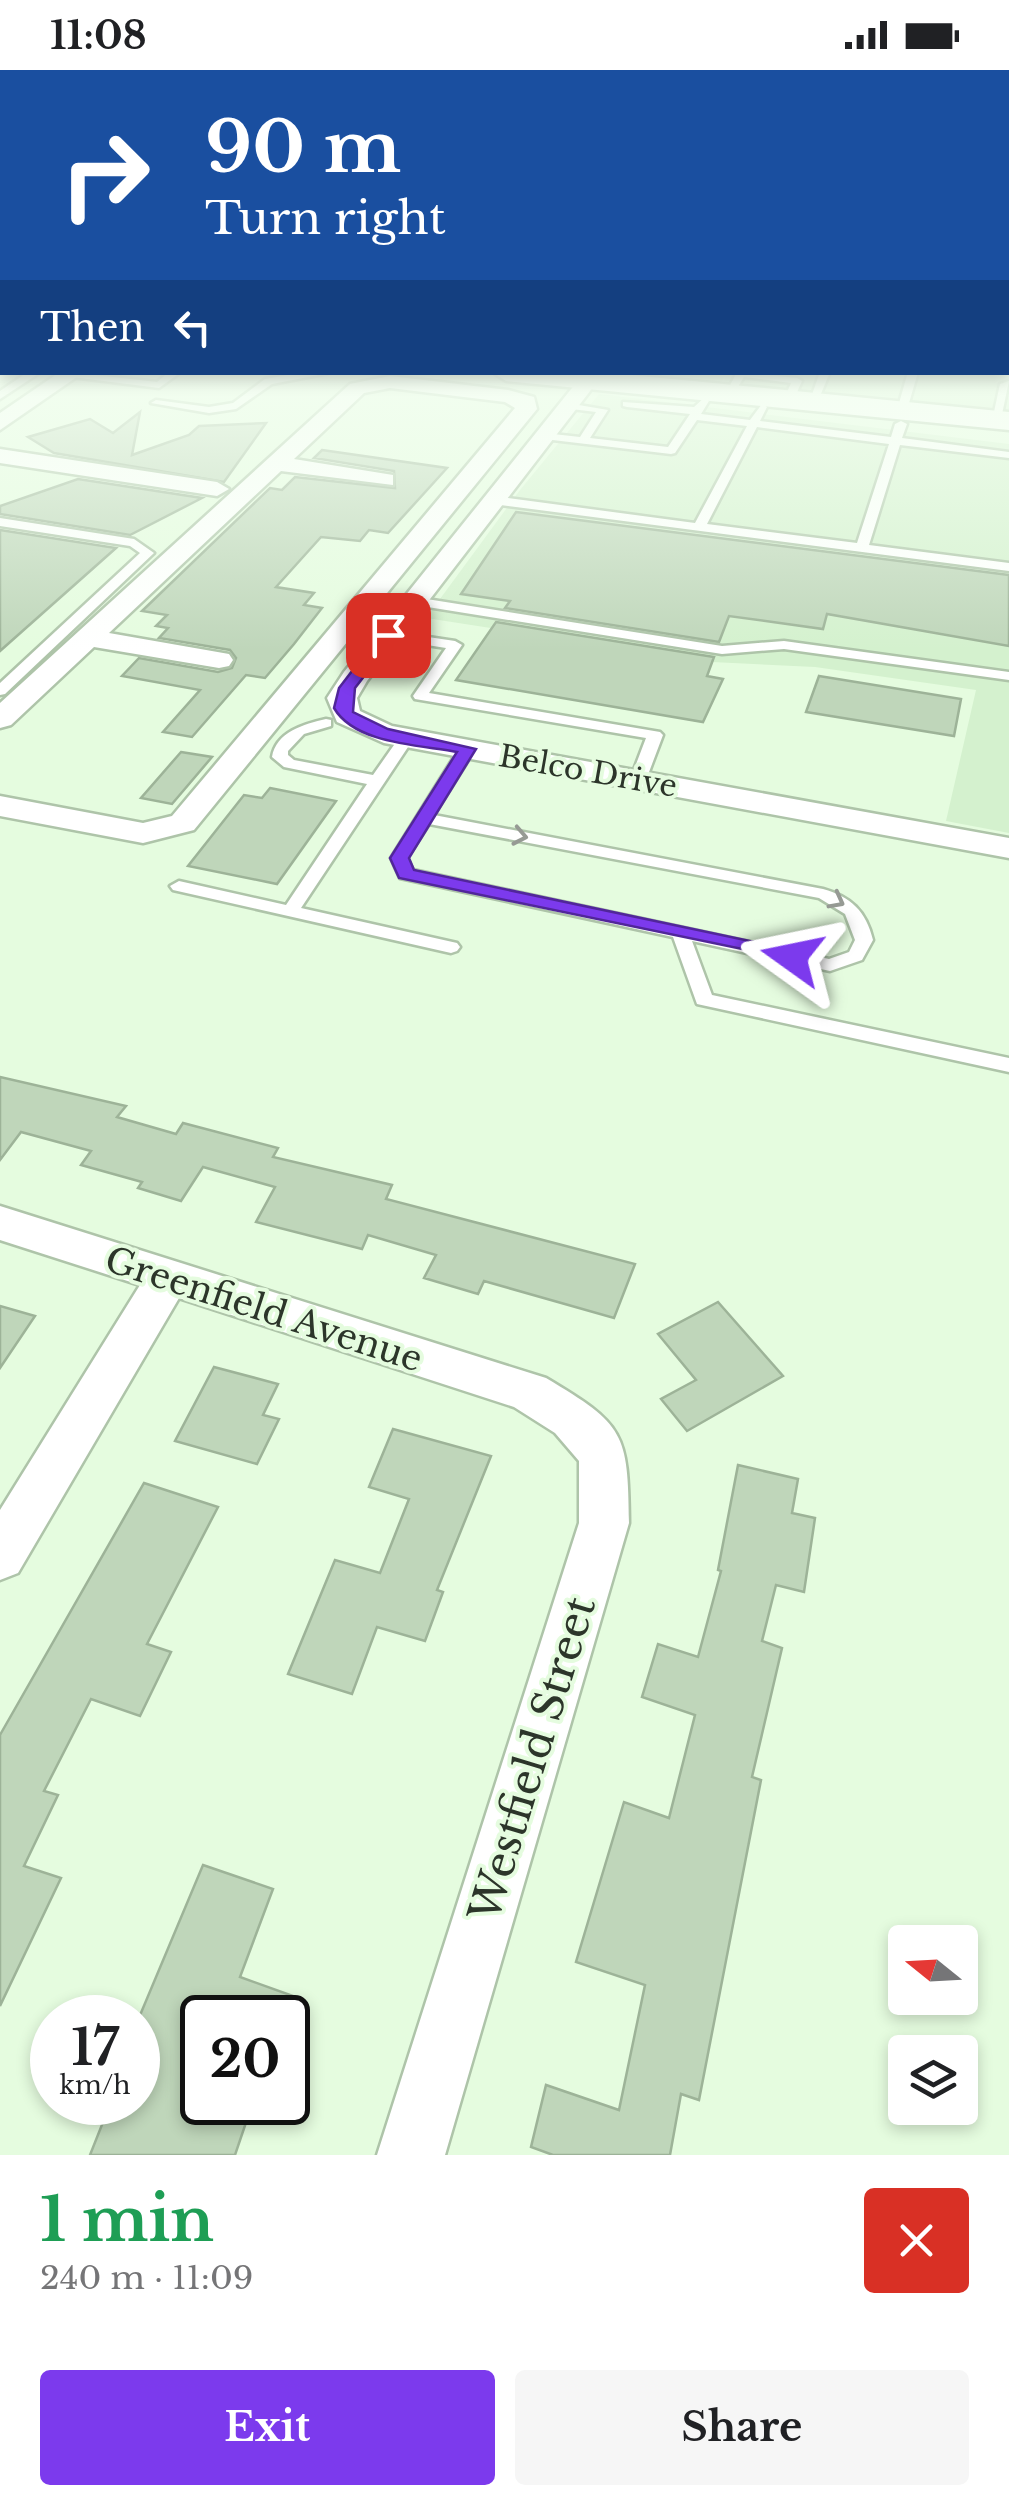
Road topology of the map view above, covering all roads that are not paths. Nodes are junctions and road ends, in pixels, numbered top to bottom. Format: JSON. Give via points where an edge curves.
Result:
{"nodes":[{"id":1,"x":284,"y":455,"type":"edge"},
{"id":2,"x":488,"y":455,"type":"edge"},
{"id":3,"x":529,"y":455,"type":"edge"},
{"id":4,"x":747,"y":455,"type":"edge"},
{"id":5,"x":890,"y":455,"type":"edge"},
{"id":6,"x":0,"y":456,"type":"edge"},
{"id":7,"x":274,"y":464,"type":"junction"},
{"id":8,"x":385,"y":480,"type":"dead end"},
{"id":9,"x":217,"y":489,"type":"dead end"},
{"id":10,"x":487,"y":508,"type":"junction"},
{"id":11,"x":442,"y":511,"type":"junction"},
{"id":12,"x":0,"y":522,"type":"edge"},
{"id":13,"x":699,"y":527,"type":"junction"},
{"id":14,"x":862,"y":548,"type":"junction"},
{"id":15,"x":1009,"y":568,"type":"edge"},
{"id":16,"x":414,"y":601,"type":"junction"},
{"id":17,"x":388,"y":635,"type":"junction"},
{"id":18,"x":88,"y":638,"type":"junction"},
{"id":19,"x":220,"y":660,"type":"dead end"},
{"id":20,"x":1009,"y":676,"type":"edge"},
{"id":21,"x":0,"y":691,"type":"edge"},
{"id":22,"x":0,"y":719,"type":"edge"},
{"id":23,"x":326,"y":723,"type":"dead end"},
{"id":24,"x":406,"y":738,"type":"junction"},
{"id":25,"x":467,"y":749,"type":"junction"},
{"id":26,"x":638,"y":780,"type":"junction"},
{"id":27,"x":378,"y":781,"type":"junction"},
{"id":28,"x":0,"y":806,"type":"edge"},
{"id":29,"x":424,"y":818,"type":"junction"},
{"id":30,"x":1009,"y":848,"type":"edge"},
{"id":31,"x":179,"y":886,"type":"dead end"},
{"id":32,"x":290,"y":911,"type":"junction"},
{"id":33,"x":680,"y":932,"type":"junction"},
{"id":34,"x":451,"y":947,"type":"dead end"},
{"id":35,"x":1009,"y":1065,"type":"edge"},
{"id":36,"x":0,"y":1223,"type":"edge"},
{"id":37,"x":168,"y":1280,"type":"junction"},
{"id":38,"x":529,"y":1392,"type":"joint"},
{"id":39,"x":0,"y":1556,"type":"edge"},
{"id":40,"x":411,"y":2155,"type":"edge"}],
"edges":[{"from":1,"to":7,"type":"street"},
{"from":2,"to":11,"type":"street"},
{"from":3,"to":10,"type":"street","name":"Belco Drive"},
{"from":4,"to":13,"type":"lane"},
{"from":5,"to":14,"type":"lane"},
{"from":6,"to":9,"type":"street"},
{"from":7,"to":8,"type":"street"},
{"from":7,"to":18,"type":"street"},
{"from":10,"to":11,"type":"street"},
{"from":10,"to":13,"type":"lane"},
{"from":10,"to":16,"type":"street","name":"Belco Drive"},
{"from":11,"to":28,"type":"street","via":[[183,823],[144,833]]},
{"from":12,"to":21,"type":"lane","via":[[141,545],[148,553]]},
{"from":13,"to":14,"type":"lane"},
{"from":14,"to":15,"type":"lane"},
{"from":16,"to":17,"type":"street","name":"Belco Drive"},
{"from":16,"to":20,"type":"lane","via":[[722,650],[784,645]]},
{"from":17,"to":24,"type":"street","name":"Belco Drive","via":[[347,688],[342,708],[367,729]]},
{"from":17,"to":26,"type":"lane","via":[[455,645],[420,696],[656,735]]},
{"from":18,"to":19,"type":"street"},
{"from":18,"to":22,"type":"street"},
{"from":23,"to":27,"type":"lane","via":[[299,731],[280,758]]},
{"from":24,"to":25,"type":"street","name":"Belco Drive"},
{"from":24,"to":27,"type":"lane"},
{"from":25,"to":26,"type":"street","name":"Belco Drive"},
{"from":25,"to":29,"type":"lane"},
{"from":26,"to":30,"type":"street","name":"Belco Drive"},
{"from":27,"to":32,"type":"lane"},
{"from":29,"to":33,"type":"lane","via":[[399,858],[406,874]]},
{"from":29,"to":33,"type":"lane","one_way":true,"via":[[823,894],[848,903],[864,940],[856,956],[830,965]]},
{"from":31,"to":32,"type":"lane"},
{"from":32,"to":34,"type":"lane"},
{"from":33,"to":35,"type":"lane","via":[[704,1000]]},
{"from":36,"to":37,"type":"street","name":"Greenfield Avenue"},
{"from":37,"to":38,"type":"street","name":"Greenfield Avenue"},
{"from":37,"to":39,"type":"street"},
{"from":38,"to":40,"type":"street","name":"Westfield Street","via":[[572,1418],[604,1454],[604,1522]]}]}
